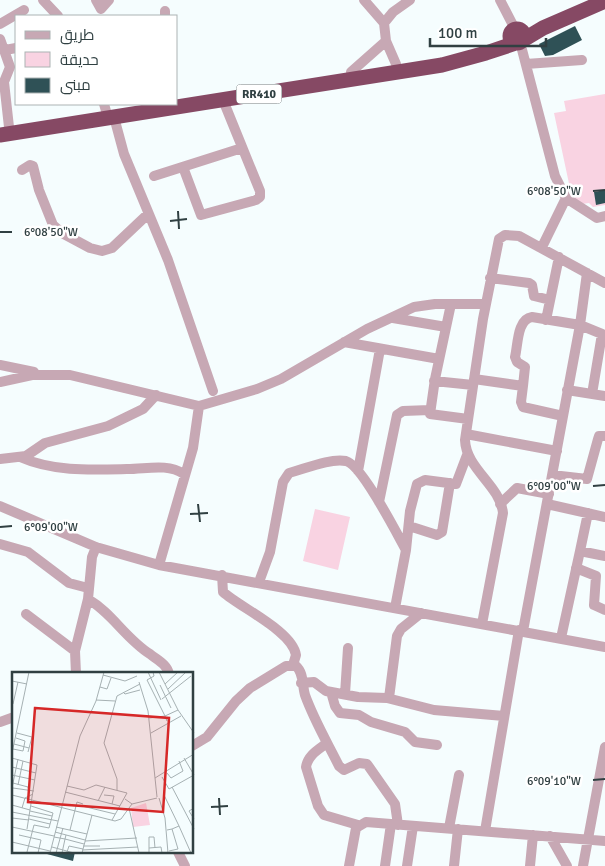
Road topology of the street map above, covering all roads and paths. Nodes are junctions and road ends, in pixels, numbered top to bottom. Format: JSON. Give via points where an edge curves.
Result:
{"nodes":[{"id":1,"x":43,"y":0,"type":"edge"},
{"id":2,"x":109,"y":0,"type":"edge"},
{"id":3,"x":364,"y":0,"type":"edge"},
{"id":4,"x":410,"y":0,"type":"edge"},
{"id":5,"x":500,"y":0,"type":"edge"},
{"id":6,"x":586,"y":0,"type":"edge"},
{"id":7,"x":605,"y":1,"type":"edge"},
{"id":8,"x":100,"y":8,"type":"edge"},
{"id":9,"x":24,"y":10,"type":"dead end"},
{"id":10,"x":15,"y":15,"type":"edge"},
{"id":11,"x":15,"y":15,"type":"edge"},
{"id":12,"x":57,"y":15,"type":"edge"},
{"id":13,"x":384,"y":23,"type":"junction"},
{"id":14,"x":0,"y":24,"type":"edge"},
{"id":15,"x":517,"y":36,"type":"junction"},
{"id":16,"x":0,"y":38,"type":"edge"},
{"id":17,"x":386,"y":42,"type":"junction"},
{"id":18,"x":15,"y":48,"type":"edge"},
{"id":19,"x":5,"y":50,"type":"junction"},
{"id":20,"x":582,"y":60,"type":"dead end"},
{"id":21,"x":396,"y":64,"type":"junction"},
{"id":22,"x":526,"y":64,"type":"junction"},
{"id":23,"x":12,"y":72,"type":"edge"},
{"id":24,"x":352,"y":72,"type":"junction"},
{"id":25,"x":178,"y":100,"type":"edge"},
{"id":26,"x":223,"y":100,"type":"junction"},
{"id":27,"x":178,"y":104,"type":"edge"},
{"id":28,"x":146,"y":105,"type":"edge"},
{"id":29,"x":171,"y":105,"type":"edge"},
{"id":30,"x":108,"y":111,"type":"edge"},
{"id":31,"x":3,"y":130,"type":"edge"},
{"id":32,"x":242,"y":148,"type":"junction"},
{"id":33,"x":183,"y":167,"type":"junction"},
{"id":34,"x":22,"y":170,"type":"dead end"},
{"id":35,"x":154,"y":176,"type":"dead end"},
{"id":36,"x":566,"y":198,"type":"junction"},
{"id":37,"x":148,"y":214,"type":"junction"},
{"id":38,"x":602,"y":219,"type":"edge"},
{"id":39,"x":542,"y":247,"type":"junction"},
{"id":40,"x":559,"y":257,"type":"junction"},
{"id":41,"x":587,"y":273,"type":"junction"},
{"id":42,"x":490,"y":278,"type":"junction"},
{"id":43,"x":605,"y":283,"type":"edge"},
{"id":44,"x":550,"y":300,"type":"junction"},
{"id":45,"x":451,"y":304,"type":"junction"},
{"id":46,"x":486,"y":304,"type":"junction"},
{"id":47,"x":392,"y":318,"type":"junction"},
{"id":48,"x":546,"y":320,"type":"junction"},
{"id":49,"x":580,"y":325,"type":"junction"},
{"id":50,"x":446,"y":326,"type":"junction"},
{"id":51,"x":344,"y":342,"type":"junction"},
{"id":52,"x":604,"y":342,"type":"edge"},
{"id":53,"x":380,"y":349,"type":"junction"},
{"id":54,"x":439,"y":359,"type":"junction"},
{"id":55,"x":0,"y":364,"type":"edge"},
{"id":56,"x":47,"y":374,"type":"junction"},
{"id":57,"x":434,"y":381,"type":"junction"},
{"id":58,"x":0,"y":382,"type":"edge"},
{"id":59,"x":473,"y":382,"type":"junction"},
{"id":60,"x":523,"y":386,"type":"junction"},
{"id":61,"x":213,"y":390,"type":"dead end"},
{"id":62,"x":567,"y":390,"type":"junction"},
{"id":63,"x":592,"y":394,"type":"junction"},
{"id":64,"x":156,"y":395,"type":"junction"},
{"id":65,"x":605,"y":396,"type":"edge"},
{"id":66,"x":199,"y":406,"type":"junction"},
{"id":67,"x":430,"y":410,"type":"junction"},
{"id":68,"x":562,"y":416,"type":"junction"},
{"id":69,"x":468,"y":419,"type":"junction"},
{"id":70,"x":466,"y":434,"type":"junction"},
{"id":71,"x":605,"y":436,"type":"edge"},
{"id":72,"x":556,"y":451,"type":"junction"},
{"id":73,"x":468,"y":455,"type":"junction"},
{"id":74,"x":20,"y":457,"type":"junction"},
{"id":75,"x":0,"y":459,"type":"edge"},
{"id":76,"x":358,"y":470,"type":"junction"},
{"id":77,"x":184,"y":474,"type":"junction"},
{"id":78,"x":552,"y":475,"type":"junction"},
{"id":79,"x":450,"y":483,"type":"junction"},
{"id":80,"x":549,"y":494,"type":"junction"},
{"id":81,"x":379,"y":502,"type":"junction"},
{"id":82,"x":500,"y":504,"type":"junction"},
{"id":83,"x":547,"y":504,"type":"junction"},
{"id":84,"x":0,"y":506,"type":"edge"},
{"id":85,"x":588,"y":513,"type":"junction"},
{"id":86,"x":605,"y":517,"type":"edge"},
{"id":87,"x":409,"y":526,"type":"junction"},
{"id":88,"x":0,"y":544,"type":"edge"},
{"id":89,"x":96,"y":546,"type":"junction"},
{"id":90,"x":406,"y":550,"type":"junction"},
{"id":91,"x":580,"y":551,"type":"junction"},
{"id":92,"x":605,"y":556,"type":"edge"},
{"id":93,"x":159,"y":565,"type":"junction"},
{"id":94,"x":576,"y":568,"type":"junction"},
{"id":95,"x":222,"y":575,"type":"junction"},
{"id":96,"x":259,"y":582,"type":"junction"},
{"id":97,"x":88,"y":588,"type":"junction"},
{"id":98,"x":88,"y":599,"type":"junction"},
{"id":99,"x":395,"y":608,"type":"junction"},
{"id":100,"x":605,"y":610,"type":"edge"},
{"id":101,"x":421,"y":613,"type":"junction"},
{"id":102,"x":26,"y":614,"type":"dead end"},
{"id":103,"x":482,"y":624,"type":"junction"},
{"id":104,"x":521,"y":630,"type":"junction"},
{"id":105,"x":561,"y":638,"type":"junction"},
{"id":106,"x":605,"y":647,"type":"edge"},
{"id":107,"x":348,"y":648,"type":"dead end"},
{"id":108,"x":74,"y":651,"type":"junction"},
{"id":109,"x":293,"y":665,"type":"junction"},
{"id":110,"x":76,"y":672,"type":"edge"},
{"id":111,"x":168,"y":672,"type":"edge"},
{"id":112,"x":301,"y":683,"type":"junction"},
{"id":113,"x":331,"y":692,"type":"junction"},
{"id":114,"x":345,"y":694,"type":"junction"},
{"id":115,"x":389,"y":698,"type":"junction"},
{"id":116,"x":504,"y":716,"type":"junction"},
{"id":117,"x":327,"y":743,"type":"junction"},
{"id":118,"x":194,"y":745,"type":"edge"},
{"id":119,"x":437,"y":745,"type":"dead end"},
{"id":120,"x":605,"y":747,"type":"edge"},
{"id":121,"x":459,"y":775,"type":"dead end"},
{"id":122,"x":395,"y":824,"type":"junction"},
{"id":123,"x":358,"y":825,"type":"junction"},
{"id":124,"x":413,"y":826,"type":"junction"},
{"id":125,"x":453,"y":829,"type":"junction"},
{"id":126,"x":485,"y":831,"type":"junction"},
{"id":127,"x":533,"y":835,"type":"junction"},
{"id":128,"x":550,"y":836,"type":"junction"},
{"id":129,"x":588,"y":839,"type":"junction"},
{"id":130,"x":605,"y":841,"type":"edge"},
{"id":131,"x":179,"y":854,"type":"edge"},
{"id":132,"x":185,"y":866,"type":"edge"},
{"id":133,"x":348,"y":866,"type":"edge"},
{"id":134,"x":385,"y":866,"type":"edge"},
{"id":135,"x":407,"y":866,"type":"edge"},
{"id":136,"x":412,"y":866,"type":"edge"},
{"id":137,"x":454,"y":866,"type":"edge"},
{"id":138,"x":530,"y":866,"type":"edge"},
{"id":139,"x":567,"y":866,"type":"edge"},
{"id":140,"x":583,"y":866,"type":"edge"}],
"edges":[{"from":1,"to":12,"type":"street"},
{"from":2,"to":8,"type":"street"},
{"from":3,"to":13,"type":"street"},
{"from":4,"to":13,"type":"street"},
{"from":5,"to":15,"type":"street"},
{"from":6,"to":15,"type":"highway","number":"RR410"},
{"from":7,"to":15,"type":"highway","number":"RR410"},
{"from":9,"to":10,"type":"street"},
{"from":11,"to":14,"type":"street"},
{"from":13,"to":17,"type":"street"},
{"from":15,"to":21,"type":"highway","number":"RR410","via":[[468,51]]},
{"from":15,"to":22,"type":"street"},
{"from":15,"to":26,"type":"highway","number":"RR410","via":[[479,56],[442,65]]},
{"from":16,"to":19,"type":"street"},
{"from":17,"to":21,"type":"street"},
{"from":17,"to":24,"type":"street"},
{"from":18,"to":19,"type":"street"},
{"from":19,"to":23,"type":"street"},
{"from":20,"to":22,"type":"street"},
{"from":21,"to":24,"type":"highway","number":"RR410"},
{"from":22,"to":36,"type":"street","via":[[555,176]]},
{"from":23,"to":31,"type":"street","via":[[4,82]]},
{"from":24,"to":25,"type":"highway","number":"RR410"},
{"from":26,"to":27,"type":"highway","number":"RR410"},
{"from":26,"to":32,"type":"street"},
{"from":28,"to":30,"type":"highway","number":"RR410"},
{"from":29,"to":30,"type":"highway","number":"RR410"},
{"from":30,"to":31,"type":"highway","number":"RR410"},
{"from":30,"to":37,"type":"street"},
{"from":32,"to":33,"type":"street"},
{"from":32,"to":33,"type":"street","via":[[260,191],[256,200],[201,215]]},
{"from":33,"to":35,"type":"street"},
{"from":34,"to":37,"type":"street","via":[[33,166],[39,190],[56,228],[90,248],[102,251],[112,248]]},
{"from":36,"to":38,"type":"street"},
{"from":36,"to":39,"type":"street"},
{"from":37,"to":61,"type":"street","via":[[168,260]]},
{"from":39,"to":40,"type":"street"},
{"from":39,"to":42,"type":"street","via":[[519,236],[502,236],[497,244]]},
{"from":40,"to":41,"type":"street"},
{"from":40,"to":44,"type":"street"},
{"from":41,"to":43,"type":"street"},
{"from":41,"to":49,"type":"street"},
{"from":42,"to":44,"type":"street","via":[[529,283],[533,295]]},
{"from":42,"to":46,"type":"street"},
{"from":44,"to":48,"type":"street"},
{"from":45,"to":46,"type":"street"},
{"from":45,"to":47,"type":"street","via":[[425,305]]},
{"from":45,"to":50,"type":"street"},
{"from":46,"to":59,"type":"street"},
{"from":47,"to":50,"type":"street"},
{"from":47,"to":51,"type":"street"},
{"from":48,"to":49,"type":"street"},
{"from":48,"to":60,"type":"street","via":[[529,317],[522,322],[516,357],[517,362],[526,367]]},
{"from":49,"to":52,"type":"street","via":[[601,332]]},
{"from":49,"to":62,"type":"street"},
{"from":50,"to":54,"type":"street"},
{"from":51,"to":53,"type":"street"},
{"from":51,"to":66,"type":"street","via":[[280,379]]},
{"from":52,"to":63,"type":"street"},
{"from":53,"to":54,"type":"street"},
{"from":53,"to":76,"type":"street"},
{"from":54,"to":57,"type":"street"},
{"from":55,"to":56,"type":"street"},
{"from":56,"to":58,"type":"street"},
{"from":56,"to":64,"type":"street","via":[[79,376]]},
{"from":57,"to":59,"type":"street"},
{"from":57,"to":67,"type":"street"},
{"from":59,"to":60,"type":"street"},
{"from":59,"to":69,"type":"street"},
{"from":60,"to":68,"type":"street","via":[[521,402],[524,407]]},
{"from":62,"to":63,"type":"street"},
{"from":62,"to":68,"type":"street"},
{"from":63,"to":65,"type":"street"},
{"from":64,"to":66,"type":"street"},
{"from":64,"to":74,"type":"street","via":[[143,409],[121,421],[45,443]]},
{"from":66,"to":77,"type":"street","via":[[195,440]]},
{"from":67,"to":69,"type":"street","via":[[434,416]]},
{"from":67,"to":81,"type":"street","via":[[403,411],[397,415]]},
{"from":68,"to":72,"type":"street"},
{"from":69,"to":70,"type":"street"},
{"from":70,"to":72,"type":"street"},
{"from":70,"to":73,"type":"street"},
{"from":71,"to":78,"type":"street","via":[[598,437],[587,479]]},
{"from":72,"to":78,"type":"street"},
{"from":73,"to":79,"type":"street","via":[[458,483]]},
{"from":73,"to":82,"type":"street"},
{"from":74,"to":75,"type":"street"},
{"from":74,"to":77,"type":"street","via":[[68,469],[165,467]]},
{"from":76,"to":81,"type":"street"},
{"from":76,"to":96,"type":"street","via":[[351,463],[342,461],[289,473],[283,482],[270,552]]},
{"from":77,"to":93,"type":"street","via":[[172,529]]},
{"from":78,"to":80,"type":"street"},
{"from":79,"to":87,"type":"street","via":[[419,482]]},
{"from":79,"to":87,"type":"street","via":[[442,532],[437,535]]},
{"from":80,"to":82,"type":"street","via":[[517,488]]},
{"from":80,"to":83,"type":"street"},
{"from":81,"to":90,"type":"street"},
{"from":82,"to":103,"type":"street","via":[[502,519]]},
{"from":83,"to":85,"type":"street"},
{"from":83,"to":104,"type":"street"},
{"from":84,"to":89,"type":"street"},
{"from":85,"to":86,"type":"street"},
{"from":85,"to":91,"type":"street"},
{"from":87,"to":90,"type":"street"},
{"from":88,"to":97,"type":"street","via":[[28,552],[64,580]]},
{"from":89,"to":93,"type":"street"},
{"from":89,"to":97,"type":"street"},
{"from":90,"to":99,"type":"street"},
{"from":91,"to":92,"type":"street"},
{"from":91,"to":94,"type":"street"},
{"from":93,"to":95,"type":"street"},
{"from":94,"to":100,"type":"street","via":[[596,576],[594,605]]},
{"from":94,"to":105,"type":"street"},
{"from":95,"to":96,"type":"street"},
{"from":95,"to":109,"type":"street","via":[[223,592],[292,645],[296,656]]},
{"from":96,"to":99,"type":"street"},
{"from":97,"to":98,"type":"street"},
{"from":98,"to":108,"type":"street"},
{"from":98,"to":111,"type":"street","via":[[102,607],[134,642],[163,663]]},
{"from":99,"to":101,"type":"street"},
{"from":101,"to":103,"type":"street"},
{"from":101,"to":115,"type":"street","via":[[400,629],[397,636]]},
{"from":102,"to":108,"type":"street"},
{"from":103,"to":104,"type":"street"},
{"from":104,"to":105,"type":"street"},
{"from":104,"to":116,"type":"street"},
{"from":105,"to":106,"type":"street"},
{"from":107,"to":114,"type":"street"},
{"from":108,"to":110,"type":"street"},
{"from":109,"to":112,"type":"street","via":[[301,672]]},
{"from":109,"to":118,"type":"street","via":[[277,670],[250,688],[207,737]]},
{"from":112,"to":113,"type":"street","via":[[314,682]]},
{"from":112,"to":117,"type":"street"},
{"from":113,"to":114,"type":"street"},
{"from":113,"to":119,"type":"street","via":[[340,713],[359,715],[405,732],[415,742]]},
{"from":114,"to":115,"type":"street"},
{"from":115,"to":116,"type":"street","via":[[434,710]]},
{"from":116,"to":126,"type":"street"},
{"from":117,"to":122,"type":"street","via":[[342,770],[359,763],[367,764],[396,804]]},
{"from":117,"to":123,"type":"street","via":[[306,762],[318,806],[324,815]]},
{"from":120,"to":129,"type":"street"},
{"from":121,"to":125,"type":"street","via":[[453,797]]},
{"from":122,"to":123,"type":"street","via":[[366,822]]},
{"from":122,"to":124,"type":"street"},
{"from":122,"to":134,"type":"street"},
{"from":123,"to":133,"type":"street"},
{"from":124,"to":125,"type":"street"},
{"from":124,"to":135,"type":"street"},
{"from":125,"to":126,"type":"street"},
{"from":125,"to":137,"type":"street"},
{"from":126,"to":127,"type":"street"},
{"from":127,"to":128,"type":"street"},
{"from":127,"to":138,"type":"street"},
{"from":128,"to":129,"type":"street"},
{"from":128,"to":139,"type":"street"},
{"from":129,"to":130,"type":"street"},
{"from":129,"to":140,"type":"street"},
{"from":131,"to":132,"type":"street"},
{"from":135,"to":136,"type":"street"}]}
